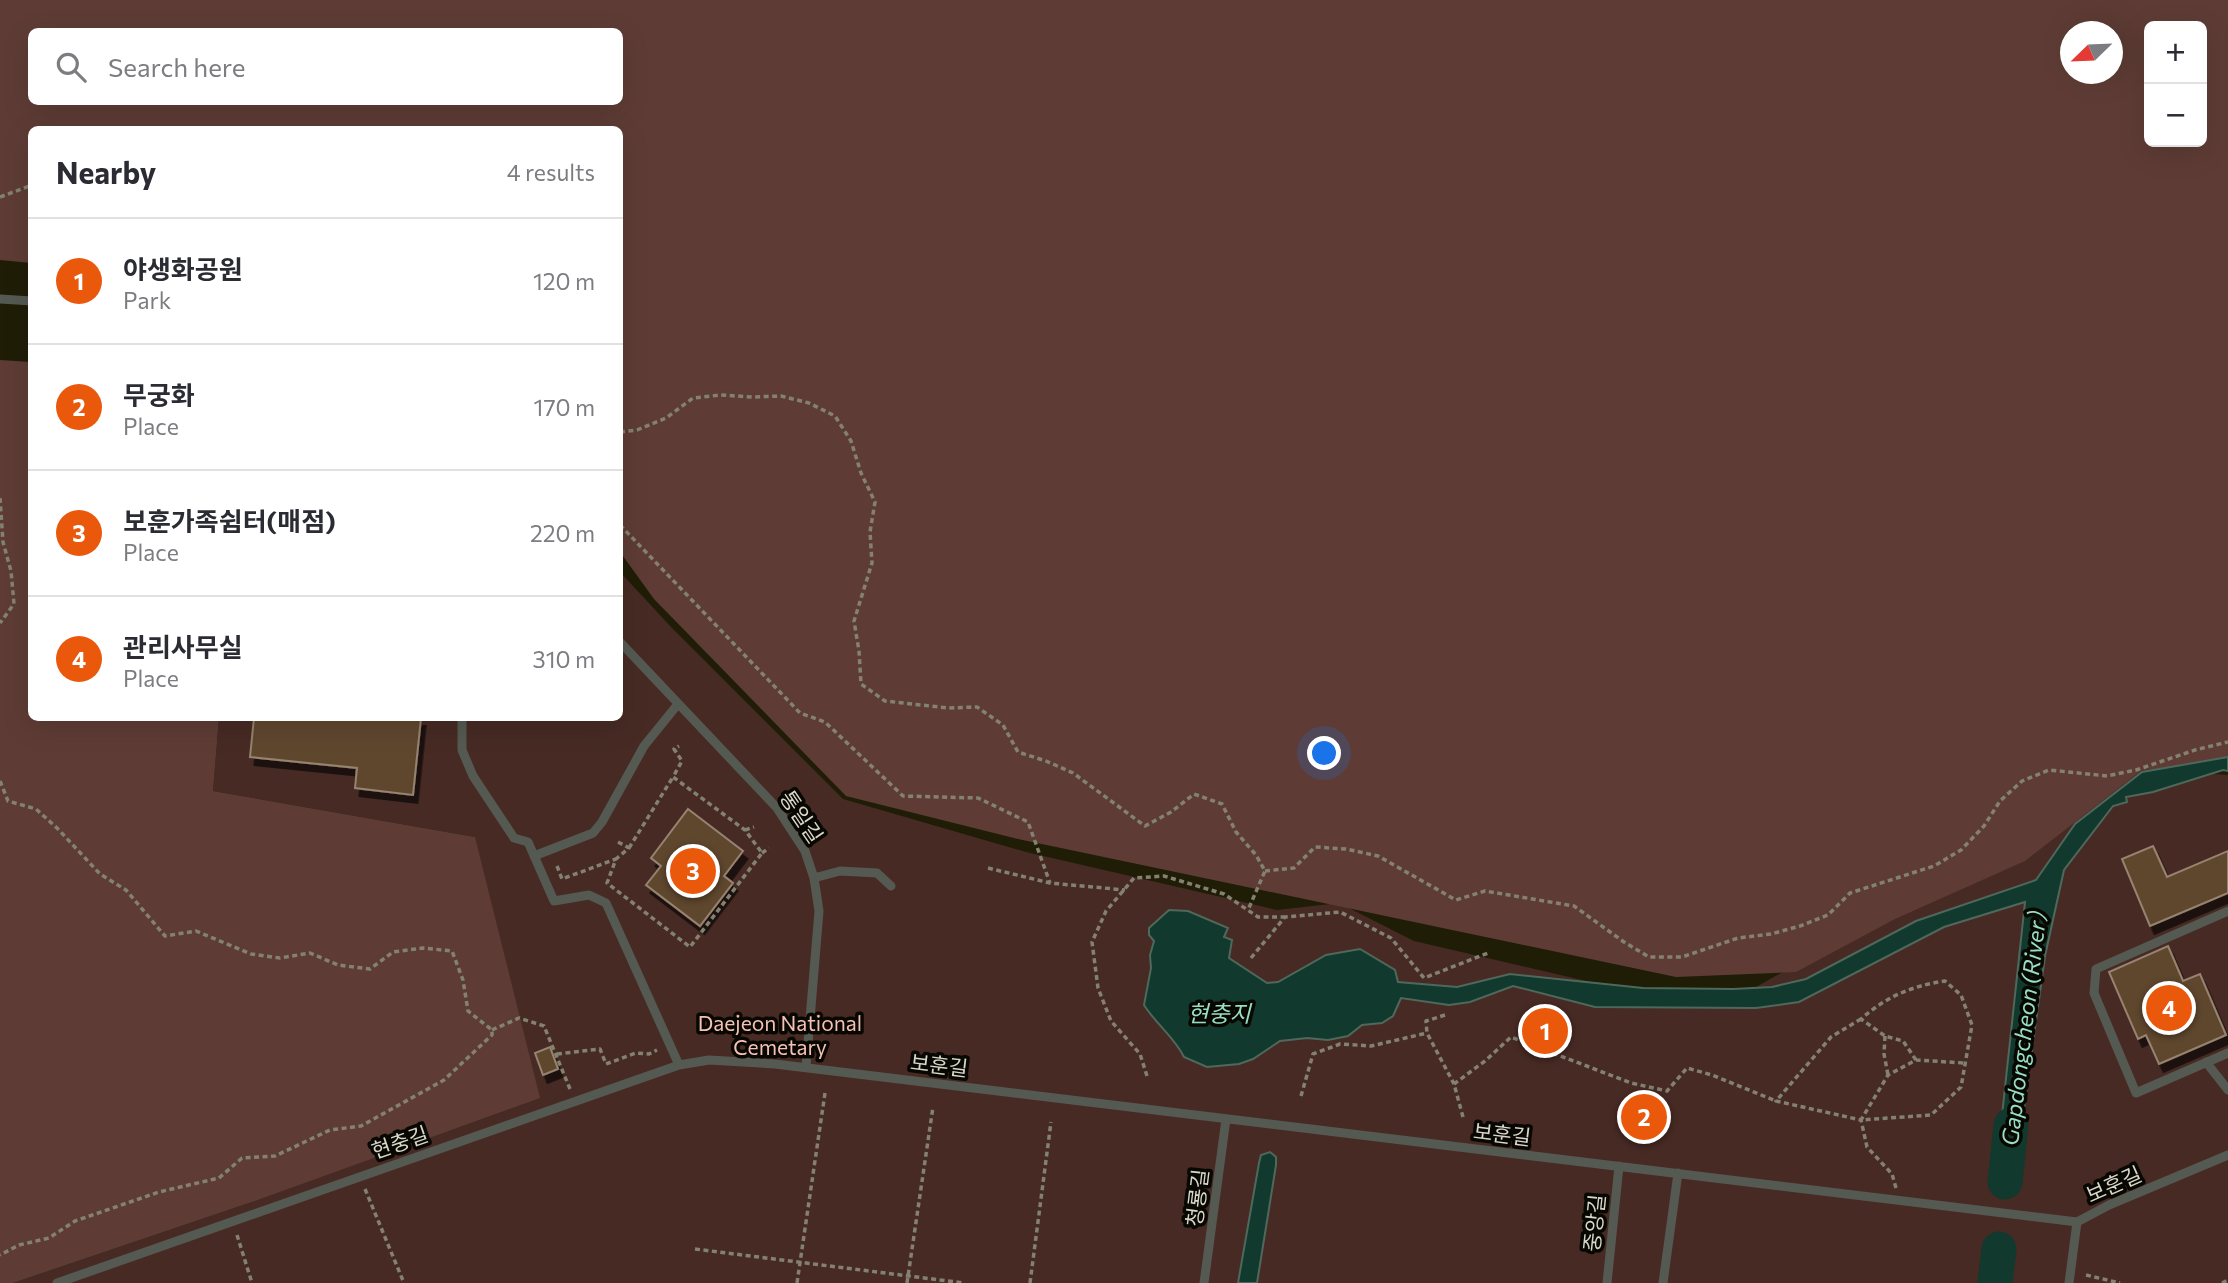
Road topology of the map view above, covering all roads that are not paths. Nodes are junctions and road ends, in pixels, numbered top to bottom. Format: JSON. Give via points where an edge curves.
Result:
{"nodes":[{"id":1,"x":0,"y":299,"type":"edge"},
{"id":2,"x":28,"y":301,"type":"edge"},
{"id":3,"x":623,"y":645,"type":"edge"},
{"id":4,"x":678,"y":704,"type":"junction"},
{"id":5,"x":462,"y":721,"type":"edge"},
{"id":6,"x":534,"y":856,"type":"junction"},
{"id":7,"x":814,"y":878,"type":"junction"},
{"id":8,"x":891,"y":886,"type":"dead end"},
{"id":9,"x":2228,"y":911,"type":"edge"},
{"id":10,"x":2228,"y":1053,"type":"edge"},
{"id":11,"x":759,"y":1062,"type":"joint"},
{"id":12,"x":2206,"y":1062,"type":"junction"},
{"id":13,"x":679,"y":1065,"type":"junction"},
{"id":14,"x":806,"y":1068,"type":"junction"},
{"id":15,"x":2228,"y":1090,"type":"edge"},
{"id":16,"x":1226,"y":1119,"type":"junction"},
{"id":17,"x":2228,"y":1155,"type":"edge"},
{"id":18,"x":1619,"y":1166,"type":"junction"},
{"id":19,"x":1678,"y":1174,"type":"junction"},
{"id":20,"x":2077,"y":1222,"type":"junction"},
{"id":21,"x":57,"y":1283,"type":"edge"},
{"id":22,"x":1204,"y":1283,"type":"edge"},
{"id":23,"x":1606,"y":1283,"type":"edge"},
{"id":24,"x":1663,"y":1283,"type":"edge"},
{"id":25,"x":2069,"y":1283,"type":"edge"}],
"edges":[{"from":1,"to":2,"type":"lane"},
{"from":3,"to":4,"type":"lane","name":"통일길"},
{"from":4,"to":6,"type":"lane","via":[[644,746],[593,833]]},
{"from":4,"to":7,"type":"lane","name":"통일길","via":[[778,808],[805,851]]},
{"from":5,"to":6,"type":"lane","via":[[462,750],[473,776],[514,838],[528,842]]},
{"from":6,"to":13,"type":"lane","via":[[554,901],[589,895],[606,903]]},
{"from":7,"to":8,"type":"lane","via":[[840,871],[877,873]]},
{"from":7,"to":14,"type":"lane","name":"통일길","via":[[819,911]]},
{"from":9,"to":12,"type":"lane","via":[[2096,969],[2094,993],[2136,1093]]},
{"from":10,"to":12,"type":"lane"},
{"from":11,"to":13,"type":"lane","name":"현충길","via":[[709,1060]]},
{"from":11,"to":14,"type":"lane","name":"보훈길"},
{"from":12,"to":15,"type":"lane"},
{"from":13,"to":21,"type":"lane","name":"현충길"},
{"from":14,"to":16,"type":"lane","name":"보훈길"},
{"from":16,"to":18,"type":"lane","name":"보훈길"},
{"from":16,"to":22,"type":"lane","name":"청룡길"},
{"from":17,"to":20,"type":"lane","name":"보훈길"},
{"from":18,"to":19,"type":"lane","name":"보훈길"},
{"from":18,"to":23,"type":"lane","name":"중앙길"},
{"from":19,"to":20,"type":"lane","name":"보훈길"},
{"from":19,"to":24,"type":"lane"},
{"from":20,"to":25,"type":"lane"}]}
